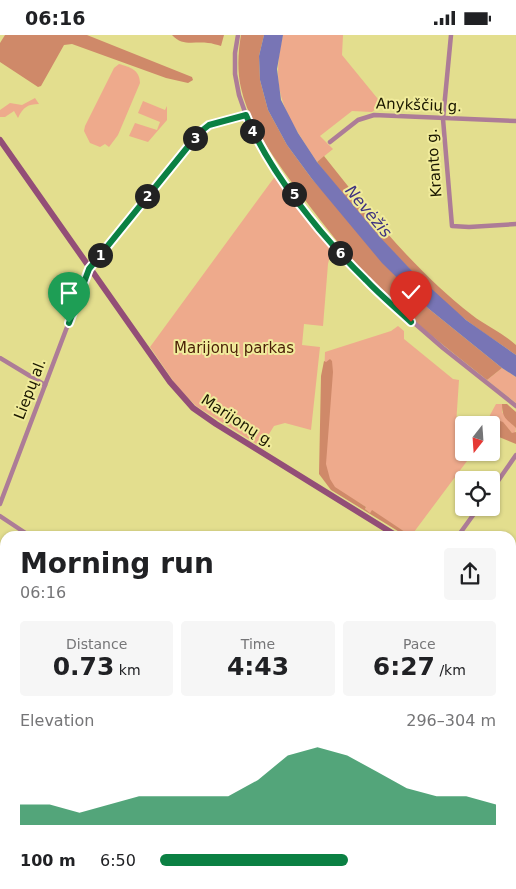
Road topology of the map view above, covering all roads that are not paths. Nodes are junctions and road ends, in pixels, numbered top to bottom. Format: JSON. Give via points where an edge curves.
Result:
{"nodes":[{"id":1,"x":238,"y":35,"type":"edge"},
{"id":2,"x":451,"y":35,"type":"edge"},
{"id":3,"x":246,"y":115,"type":"junction"},
{"id":4,"x":443,"y":119,"type":"junction"},
{"id":5,"x":516,"y":121,"type":"edge"},
{"id":6,"x":0,"y":140,"type":"edge"},
{"id":7,"x":330,"y":142,"type":"dead end"},
{"id":8,"x":516,"y":224,"type":"edge"},
{"id":9,"x":89,"y":269,"type":"junction"},
{"id":10,"x":0,"y":358,"type":"edge"},
{"id":11,"x":45,"y":385,"type":"junction"},
{"id":12,"x":516,"y":406,"type":"edge"},
{"id":13,"x":516,"y":455,"type":"edge"},
{"id":14,"x":500,"y":478,"type":"edge"},
{"id":15,"x":0,"y":504,"type":"edge"},
{"id":16,"x":0,"y":516,"type":"edge"},
{"id":17,"x":472,"y":516,"type":"edge"},
{"id":18,"x":22,"y":531,"type":"edge"},
{"id":19,"x":389,"y":531,"type":"edge"},
{"id":20,"x":462,"y":531,"type":"edge"}],
"edges":[{"from":1,"to":3,"type":"street","via":[[235,74]]},
{"from":2,"to":4,"type":"street","name":"Kranto g."},
{"from":3,"to":9,"type":"street","name":"Liepų al.","via":[[204,129]]},
{"from":3,"to":12,"type":"street","via":[[278,173],[366,281]]},
{"from":4,"to":5,"type":"street","name":"Anykščių g."},
{"from":4,"to":7,"type":"street","name":"Anykščių g.","via":[[365,116]]},
{"from":4,"to":8,"type":"street","name":"Kranto g.","via":[[452,225]]},
{"from":6,"to":9,"type":"main road","name":"Marijonų g."},
{"from":9,"to":11,"type":"street","name":"Liepų al."},
{"from":9,"to":19,"type":"main road","name":"Marijonų g.","via":[[170,382],[193,407]]},
{"from":10,"to":11,"type":"street"},
{"from":11,"to":15,"type":"street","name":"Liepų al."},
{"from":13,"to":14,"type":"street"},
{"from":16,"to":18,"type":"street"},
{"from":17,"to":20,"type":"street"}]}
